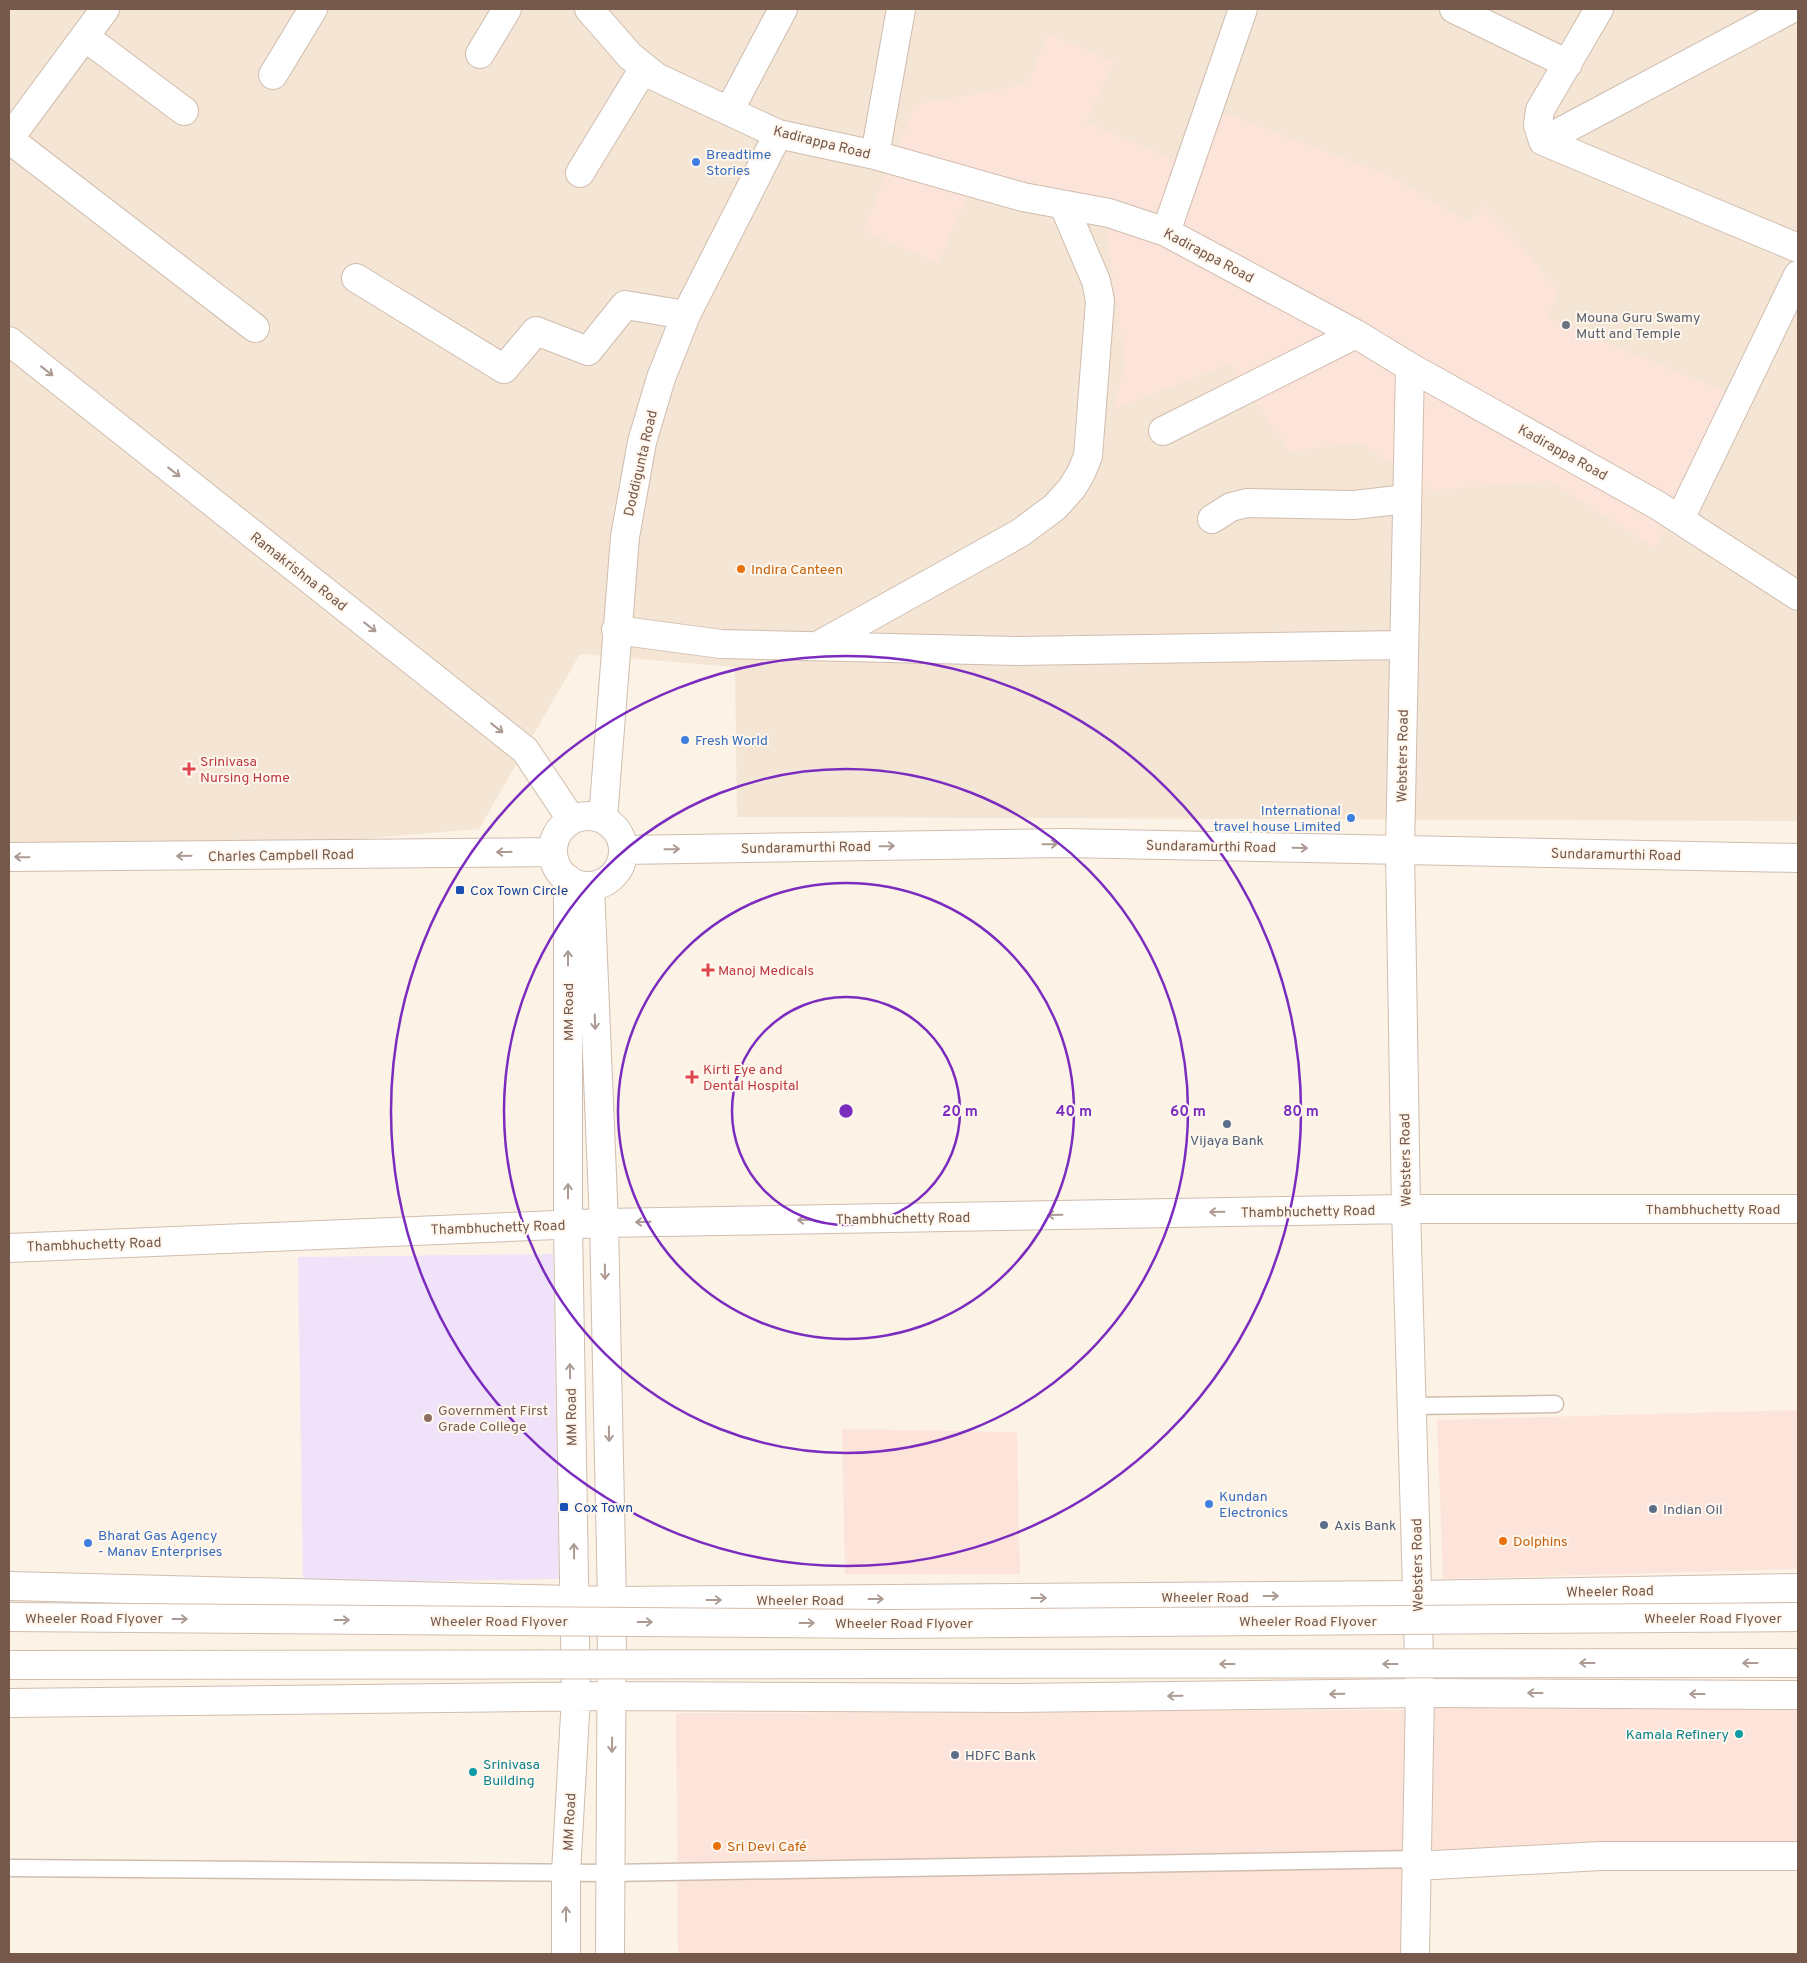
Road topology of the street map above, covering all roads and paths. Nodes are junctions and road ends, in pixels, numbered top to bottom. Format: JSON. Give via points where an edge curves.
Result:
{"nodes":[{"id":1,"x":105,"y":9,"type":"edge"},
{"id":2,"x":313,"y":9,"type":"edge"},
{"id":3,"x":507,"y":9,"type":"edge"},
{"id":4,"x":589,"y":9,"type":"edge"},
{"id":5,"x":783,"y":9,"type":"edge"},
{"id":6,"x":901,"y":9,"type":"edge"},
{"id":7,"x":1243,"y":9,"type":"edge"},
{"id":8,"x":1454,"y":9,"type":"edge"},
{"id":9,"x":1599,"y":9,"type":"edge"},
{"id":10,"x":1791,"y":9,"type":"edge"},
{"id":11,"x":85,"y":37,"type":"junction"},
{"id":12,"x":480,"y":54,"type":"dead end"},
{"id":13,"x":1568,"y":64,"type":"junction"},
{"id":14,"x":644,"y":68,"type":"junction"},
{"id":15,"x":273,"y":75,"type":"dead end"},
{"id":16,"x":729,"y":111,"type":"junction"},
{"id":17,"x":184,"y":112,"type":"dead end"},
{"id":18,"x":778,"y":134,"type":"junction"},
{"id":19,"x":9,"y":139,"type":"edge"},
{"id":20,"x":1544,"y":141,"type":"junction"},
{"id":21,"x":875,"y":155,"type":"junction"},
{"id":22,"x":580,"y":173,"type":"dead end"},
{"id":23,"x":1064,"y":206,"type":"junction"},
{"id":24,"x":1166,"y":232,"type":"junction"},
{"id":25,"x":1798,"y":248,"type":"edge"},
{"id":26,"x":1798,"y":274,"type":"edge"},
{"id":27,"x":356,"y":278,"type":"dead end"},
{"id":28,"x":686,"y":315,"type":"junction"},
{"id":29,"x":255,"y":328,"type":"dead end"},
{"id":30,"x":1356,"y":334,"type":"junction"},
{"id":31,"x":9,"y":340,"type":"edge"},
{"id":32,"x":1410,"y":366,"type":"junction"},
{"id":33,"x":1163,"y":431,"type":"dead end"},
{"id":34,"x":1408,"y":500,"type":"junction"},
{"id":35,"x":1212,"y":518,"type":"dead end"},
{"id":36,"x":1680,"y":519,"type":"junction"},
{"id":37,"x":1798,"y":596,"type":"edge"},
{"id":38,"x":616,"y":630,"type":"junction"},
{"id":39,"x":820,"y":645,"type":"junction"},
{"id":40,"x":1404,"y":645,"type":"junction"},
{"id":41,"x":603,"y":818,"type":"junction"},
{"id":42,"x":571,"y":819,"type":"junction"},
{"id":43,"x":623,"y":850,"type":"junction"},
{"id":44,"x":1400,"y":850,"type":"junction"},
{"id":45,"x":553,"y":852,"type":"junction"},
{"id":46,"x":9,"y":857,"type":"edge"},
{"id":47,"x":1798,"y":858,"type":"edge"},
{"id":48,"x":579,"y":883,"type":"junction"},
{"id":49,"x":1406,"y":1209,"type":"junction"},
{"id":50,"x":1798,"y":1209,"type":"edge"},
{"id":51,"x":604,"y":1223,"type":"junction"},
{"id":52,"x":568,"y":1224,"type":"junction"},
{"id":53,"x":9,"y":1248,"type":"edge"},
{"id":54,"x":1555,"y":1404,"type":"dead end"},
{"id":55,"x":1412,"y":1406,"type":"junction"},
{"id":56,"x":9,"y":1586,"type":"edge"},
{"id":57,"x":1798,"y":1588,"type":"edge"},
{"id":58,"x":1418,"y":1595,"type":"junction"},
{"id":59,"x":575,"y":1600,"type":"junction"},
{"id":60,"x":612,"y":1601,"type":"junction"},
{"id":61,"x":9,"y":1617,"type":"edge"},
{"id":62,"x":1798,"y":1617,"type":"edge"},
{"id":63,"x":1798,"y":1663,"type":"edge"},
{"id":64,"x":9,"y":1665,"type":"edge"},
{"id":65,"x":1420,"y":1693,"type":"junction"},
{"id":66,"x":1798,"y":1694,"type":"edge"},
{"id":67,"x":613,"y":1696,"type":"junction"},
{"id":68,"x":576,"y":1697,"type":"junction"},
{"id":69,"x":9,"y":1703,"type":"edge"},
{"id":70,"x":1798,"y":1856,"type":"edge"},
{"id":71,"x":1416,"y":1866,"type":"junction"},
{"id":72,"x":9,"y":1868,"type":"edge"},
{"id":73,"x":566,"y":1873,"type":"junction"},
{"id":74,"x":611,"y":1873,"type":"junction"},
{"id":75,"x":566,"y":1954,"type":"edge"},
{"id":76,"x":610,"y":1954,"type":"edge"},
{"id":77,"x":1415,"y":1954,"type":"edge"}],
"edges":[{"from":1,"to":11,"type":"street"},
{"from":2,"to":15,"type":"street"},
{"from":3,"to":12,"type":"street"},
{"from":4,"to":14,"type":"street","name":"Kadirappa Road"},
{"from":5,"to":16,"type":"street"},
{"from":6,"to":21,"type":"street"},
{"from":7,"to":24,"type":"street"},
{"from":8,"to":13,"type":"street"},
{"from":9,"to":13,"type":"street"},
{"from":10,"to":20,"type":"street"},
{"from":11,"to":17,"type":"street"},
{"from":11,"to":19,"type":"street"},
{"from":13,"to":20,"type":"street","via":[[1540,110],[1538,125]]},
{"from":14,"to":16,"type":"street","name":"Kadirappa Road","via":[[656,77]]},
{"from":14,"to":22,"type":"street"},
{"from":16,"to":18,"type":"street","name":"Kadirappa Road"},
{"from":18,"to":21,"type":"street","name":"Kadirappa Road"},
{"from":18,"to":28,"type":"street","name":"Doddigunta Road"},
{"from":19,"to":29,"type":"street"},
{"from":20,"to":25,"type":"street"},
{"from":21,"to":23,"type":"street","name":"Kadirappa Road"},
{"from":23,"to":24,"type":"street","name":"Kadirappa Road","via":[[1109,213]]},
{"from":23,"to":39,"type":"street","via":[[1096,281],[1100,301],[1088,456],[1081,473],[1055,507],[1020,533]]},
{"from":24,"to":30,"type":"street","name":"Kadirappa Road"},
{"from":26,"to":36,"type":"street"},
{"from":27,"to":28,"type":"street","via":[[504,369],[536,331],[588,351],[625,305]]},
{"from":28,"to":38,"type":"street","name":"Doddigunta Road","via":[[661,378],[642,442],[626,528]]},
{"from":30,"to":32,"type":"street","name":"Kadirappa Road"},
{"from":30,"to":33,"type":"street"},
{"from":31,"to":42,"type":"street","name":"Ramakrishna Road","one_way":true,"via":[[525,750]]},
{"from":32,"to":34,"type":"street","name":"Websters Road"},
{"from":32,"to":36,"type":"street","name":"Kadirappa Road"},
{"from":34,"to":35,"type":"street","via":[[1354,505],[1247,503],[1231,506]]},
{"from":34,"to":40,"type":"street","name":"Websters Road"},
{"from":36,"to":37,"type":"street","name":"Kadirappa Road"},
{"from":38,"to":39,"type":"street","via":[[721,644]]},
{"from":38,"to":41,"type":"street","name":"Doddigunta Road"},
{"from":39,"to":40,"type":"street","via":[[1018,651]]},
{"from":40,"to":44,"type":"street","name":"Websters Road"},
{"from":41,"to":42,"type":"street","via":[[592,815]]},
{"from":41,"to":43,"type":"street","via":[[618,831]]},
{"from":42,"to":45,"type":"street","via":[[557,832]]},
{"from":43,"to":44,"type":"street","name":"Sundaramurthi Road","one_way":true,"via":[[1065,843]]},
{"from":43,"to":48,"type":"street","via":[[622,861],[610,878],[601,884]]},
{"from":44,"to":47,"type":"street","name":"Sundaramurthi Road"},
{"from":44,"to":49,"type":"street","name":"Websters Road"},
{"from":45,"to":46,"type":"street","name":"Charles Campbell Road","one_way":true},
{"from":45,"to":48,"type":"street","via":[[560,872]]},
{"from":48,"to":51,"type":"street","name":"MM Road","one_way":true},
{"from":52,"to":48,"type":"street","name":"MM Road","one_way":true},
{"from":49,"to":50,"type":"street","name":"Thambhuchetty Road"},
{"from":49,"to":51,"type":"street","name":"Thambhuchetty Road","one_way":true},
{"from":49,"to":55,"type":"street","name":"Websters Road"},
{"from":51,"to":52,"type":"street","name":"Thambhuchetty Road"},
{"from":51,"to":60,"type":"street","name":"MM Road","one_way":true},
{"from":52,"to":53,"type":"street","name":"Thambhuchetty Road"},
{"from":59,"to":52,"type":"street","name":"MM Road","one_way":true},
{"from":54,"to":55,"type":"lane"},
{"from":55,"to":58,"type":"street","name":"Websters Road"},
{"from":56,"to":59,"type":"street","name":"Wheeler Road"},
{"from":57,"to":58,"type":"street","name":"Wheeler Road"},
{"from":60,"to":58,"type":"street","name":"Wheeler Road","one_way":true},
{"from":58,"to":65,"type":"street","name":"Websters Road"},
{"from":59,"to":60,"type":"street","name":"Wheeler Road"},
{"from":59,"to":68,"type":"street","name":"MM Road"},
{"from":60,"to":67,"type":"street","name":"MM Road"},
{"from":61,"to":62,"type":"street","name":"Wheeler Road Flyover","one_way":true,"bridge":true,"via":[[899,1624]]},
{"from":63,"to":64,"type":"street","one_way":true,"bridge":true},
{"from":66,"to":65,"type":"street","one_way":true},
{"from":65,"to":67,"type":"street","one_way":true,"via":[[1014,1698]]},
{"from":65,"to":71,"type":"street","name":"Websters Road"},
{"from":67,"to":68,"type":"street"},
{"from":67,"to":74,"type":"street","name":"MM Road","one_way":true},
{"from":68,"to":69,"type":"street"},
{"from":68,"to":73,"type":"street","name":"MM Road"},
{"from":70,"to":71,"type":"street","via":[[1601,1856]]},
{"from":71,"to":74,"type":"lane","via":[[1416,1858]]},
{"from":71,"to":77,"type":"street","name":"Websters Road"},
{"from":72,"to":73,"type":"lane"},
{"from":73,"to":74,"type":"lane"},
{"from":75,"to":73,"type":"street","name":"MM Road","one_way":true},
{"from":74,"to":76,"type":"street","name":"MM Road"}]}
